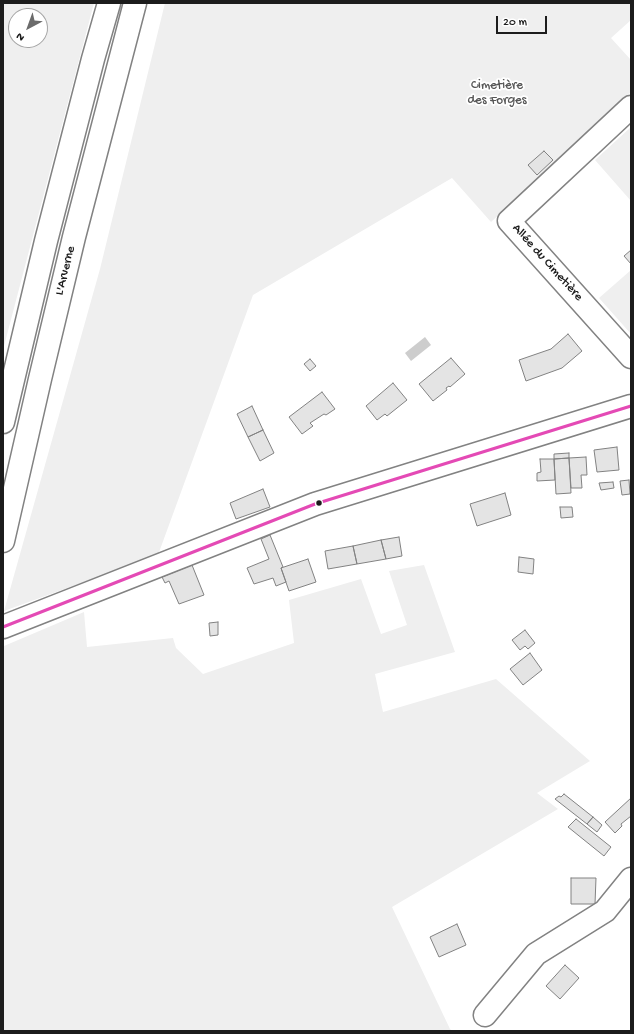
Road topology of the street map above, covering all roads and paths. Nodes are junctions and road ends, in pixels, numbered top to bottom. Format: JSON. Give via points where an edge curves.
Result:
{"nodes":[{"id":1,"x":109,"y":3,"type":"edge"},
{"id":2,"x":135,"y":3,"type":"edge"},
{"id":3,"x":631,"y":107,"type":"edge"},
{"id":4,"x":631,"y":357,"type":"edge"},
{"id":5,"x":631,"y":406,"type":"edge"},
{"id":6,"x":3,"y":422,"type":"edge"},
{"id":7,"x":3,"y":541,"type":"edge"},
{"id":8,"x":3,"y":627,"type":"edge"},
{"id":9,"x":631,"y":879,"type":"edge"},
{"id":10,"x":485,"y":1015,"type":"dead end"}],
"edges":[{"from":1,"to":6,"type":"main road","name":"L'Arverne","via":[[46,241]]},
{"from":2,"to":7,"type":"main road","name":"L'Arverne","via":[[71,252]]},
{"from":3,"to":4,"type":"main road","name":"Allée du Cimetière","via":[[510,221]]},
{"from":5,"to":8,"type":"main road","via":[[315,504]]},
{"from":9,"to":10,"type":"main road","via":[[605,910],[536,954]]}]}
